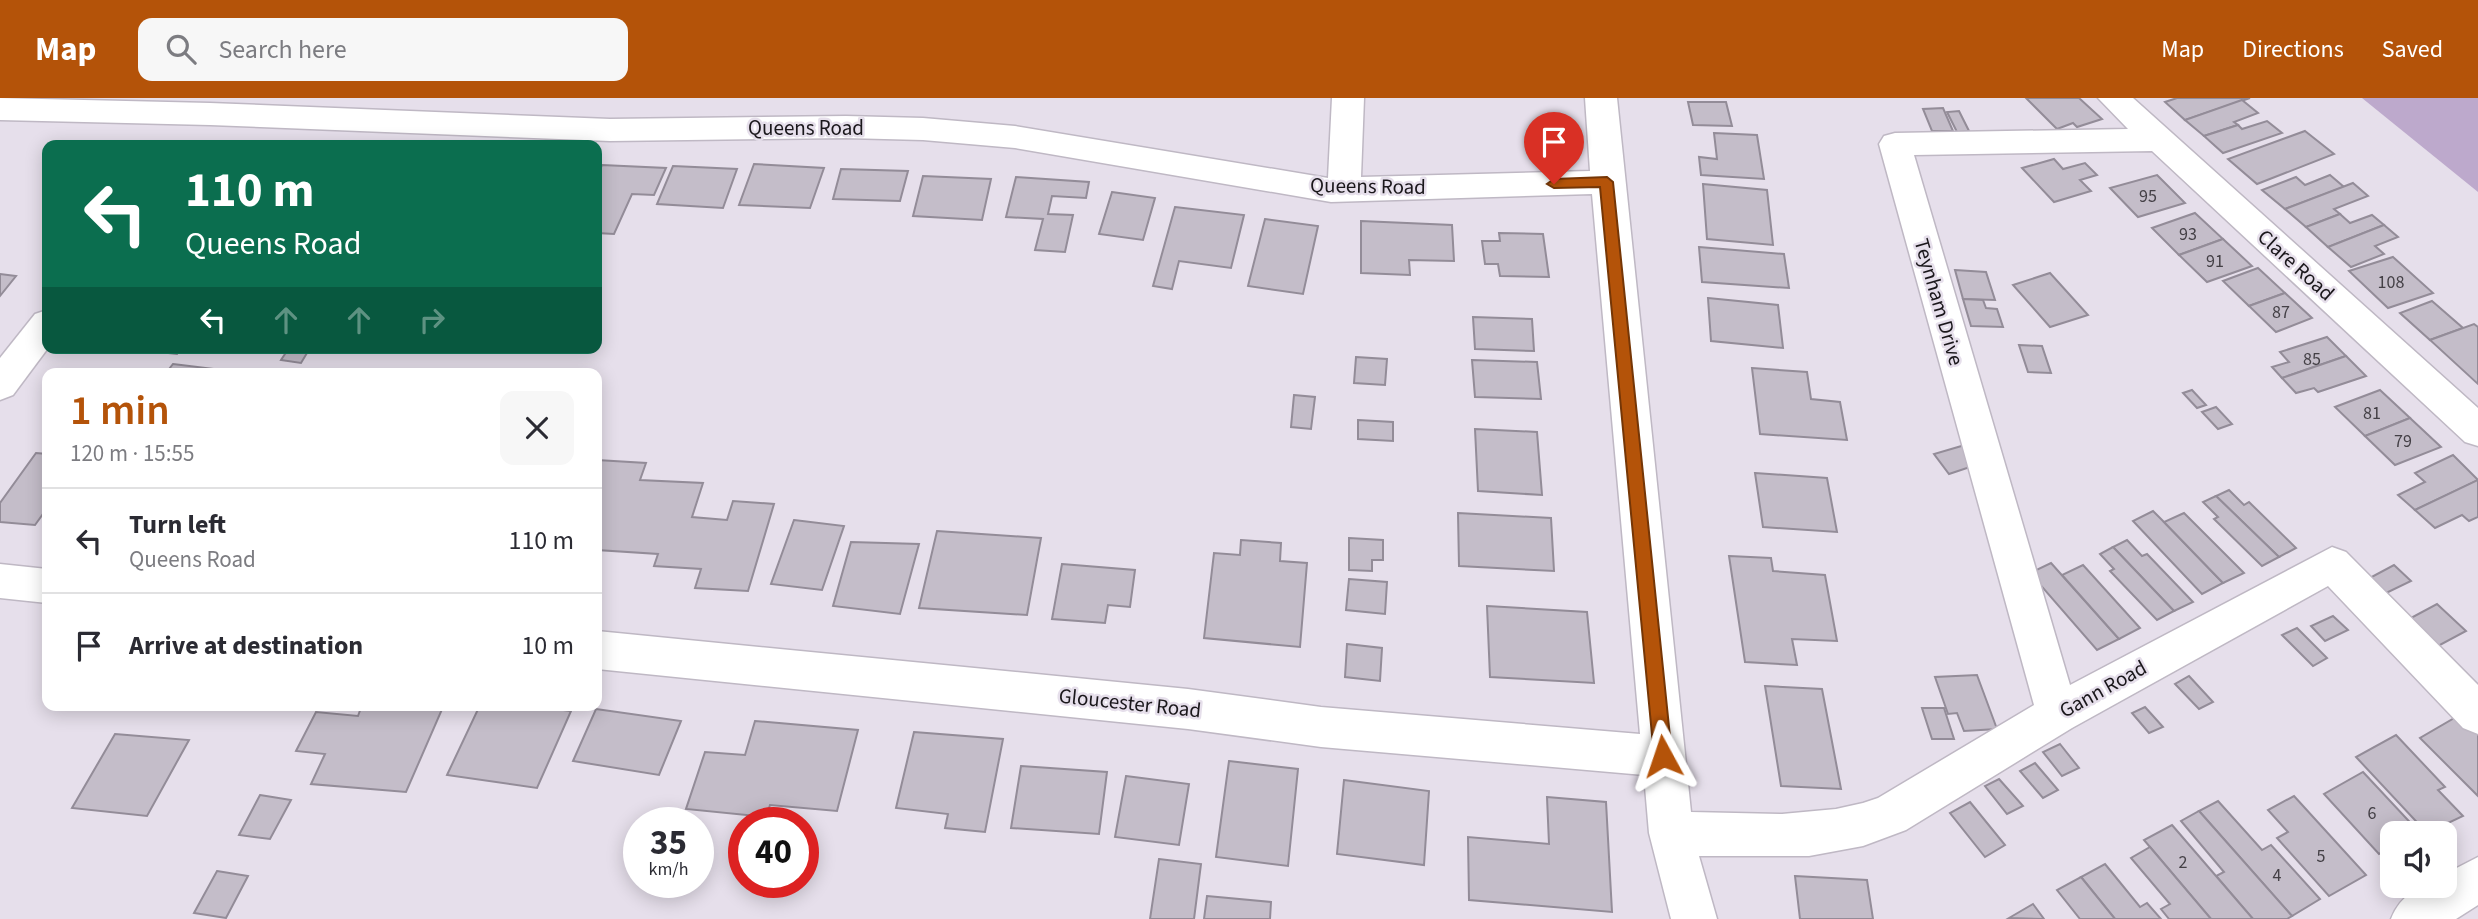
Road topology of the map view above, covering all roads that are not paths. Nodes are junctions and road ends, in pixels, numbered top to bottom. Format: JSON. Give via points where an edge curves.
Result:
{"nodes":[{"id":1,"x":623,"y":98,"type":"edge"},
{"id":2,"x":1348,"y":98,"type":"edge"},
{"id":3,"x":1601,"y":98,"type":"edge"},
{"id":4,"x":2114,"y":98,"type":"edge"},
{"id":5,"x":284,"y":107,"type":"edge"},
{"id":6,"x":0,"y":109,"type":"edge"},
{"id":7,"x":209,"y":114,"type":"junction"},
{"id":8,"x":610,"y":130,"type":"junction"},
{"id":9,"x":189,"y":140,"type":"edge"},
{"id":10,"x":2159,"y":140,"type":"junction"},
{"id":11,"x":1607,"y":182,"type":"junction"},
{"id":12,"x":1345,"y":190,"type":"junction"},
{"id":13,"x":42,"y":331,"type":"edge"},
{"id":14,"x":0,"y":386,"type":"edge"},
{"id":15,"x":2476,"y":427,"type":"edge"},
{"id":16,"x":0,"y":581,"type":"edge"},
{"id":17,"x":42,"y":585,"type":"edge"},
{"id":18,"x":602,"y":650,"type":"edge"},
{"id":19,"x":2057,"y":714,"type":"junction"},
{"id":20,"x":2478,"y":714,"type":"edge"},
{"id":21,"x":1663,"y":756,"type":"junction"},
{"id":22,"x":1671,"y":833,"type":"junction"},
{"id":23,"x":2478,"y":879,"type":"edge"},
{"id":24,"x":1694,"y":919,"type":"edge"},
{"id":25,"x":2414,"y":919,"type":"edge"}],
"edges":[{"from":1,"to":8,"type":"street"},
{"from":2,"to":12,"type":"street"},
{"from":3,"to":11,"type":"street"},
{"from":4,"to":10,"type":"street","name":"Clare Road"},
{"from":5,"to":7,"type":"street","name":"Queens Road"},
{"from":5,"to":8,"type":"street","name":"Queens Road"},
{"from":6,"to":7,"type":"street","name":"Queens Road"},
{"from":7,"to":9,"type":"street"},
{"from":8,"to":12,"type":"street","name":"Queens Road","via":[[936,130],[1015,137]]},
{"from":10,"to":15,"type":"street","name":"Clare Road"},
{"from":10,"to":19,"type":"street","name":"Teynham Drive","via":[[1895,144]]},
{"from":11,"to":12,"type":"street","name":"Queens Road"},
{"from":11,"to":21,"type":"street"},
{"from":13,"to":14,"type":"street"},
{"from":16,"to":17,"type":"street"},
{"from":18,"to":21,"type":"street","name":"Gloucester Road","via":[[1188,709],[1321,727]]},
{"from":19,"to":20,"type":"street","name":"Gann Road","via":[[2332,564]]},
{"from":19,"to":22,"type":"street","name":"Gann Road","via":[[1890,815],[1860,827],[1790,837]]},
{"from":21,"to":22,"type":"street"},
{"from":22,"to":24,"type":"street"},
{"from":23,"to":25,"type":"street"}]}
